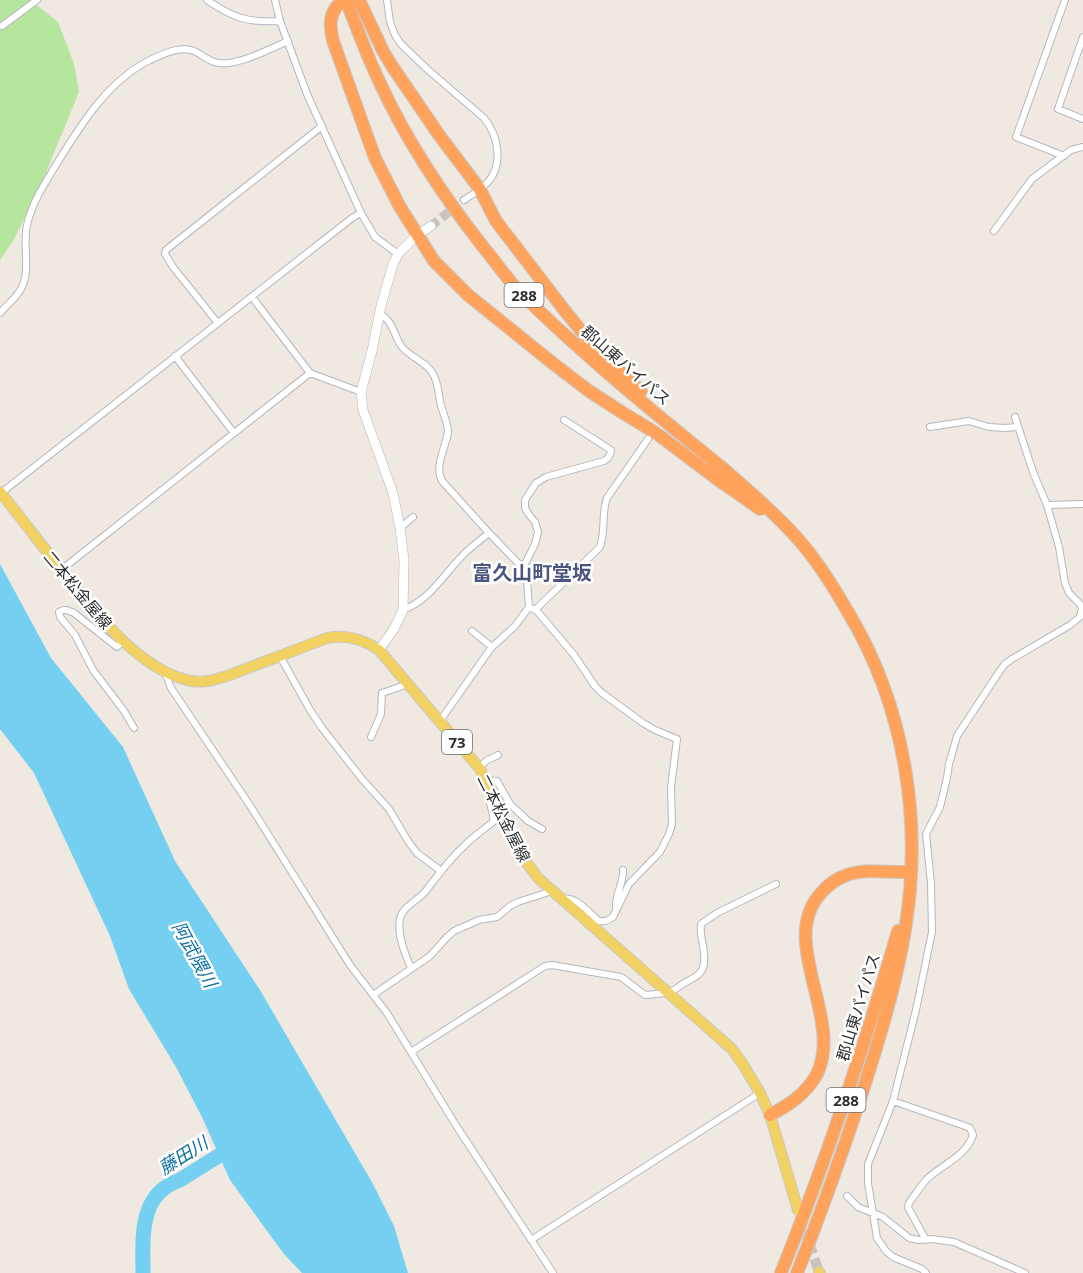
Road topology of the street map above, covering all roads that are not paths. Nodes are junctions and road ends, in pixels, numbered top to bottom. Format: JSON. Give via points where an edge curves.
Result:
{"nodes":[{"id":1,"x":37,"y":0,"type":"edge"},
{"id":2,"x":207,"y":0,"type":"edge"},
{"id":3,"x":275,"y":0,"type":"edge"},
{"id":4,"x":345,"y":0,"type":"edge"},
{"id":5,"x":359,"y":0,"type":"edge"},
{"id":6,"x":387,"y":0,"type":"edge"},
{"id":7,"x":1065,"y":0,"type":"edge"},
{"id":8,"x":0,"y":18,"type":"edge"},
{"id":9,"x":280,"y":21,"type":"junction"},
{"id":10,"x":1083,"y":37,"type":"edge"},
{"id":11,"x":288,"y":41,"type":"junction"},
{"id":12,"x":1083,"y":118,"type":"edge"},
{"id":13,"x":322,"y":126,"type":"junction"},
{"id":14,"x":1083,"y":147,"type":"edge"},
{"id":15,"x":1064,"y":156,"type":"junction"},
{"id":16,"x":479,"y":188,"type":"junction"},
{"id":17,"x":464,"y":200,"type":"tunnel mouth"},
{"id":18,"x":361,"y":213,"type":"junction"},
{"id":19,"x":431,"y":226,"type":"tunnel mouth"},
{"id":20,"x":994,"y":231,"type":"dead end"},
{"id":21,"x":417,"y":236,"type":"junction"},
{"id":22,"x":398,"y":254,"type":"junction"},
{"id":23,"x":252,"y":297,"type":"junction"},
{"id":24,"x":0,"y":312,"type":"edge"},
{"id":25,"x":379,"y":314,"type":"junction"},
{"id":26,"x":217,"y":322,"type":"junction"},
{"id":27,"x":175,"y":356,"type":"junction"},
{"id":28,"x":310,"y":373,"type":"junction"},
{"id":29,"x":362,"y":392,"type":"junction"},
{"id":30,"x":1015,"y":417,"type":"dead end"},
{"id":31,"x":564,"y":420,"type":"dead end"},
{"id":32,"x":930,"y":426,"type":"dead end"},
{"id":33,"x":1017,"y":427,"type":"junction"},
{"id":34,"x":234,"y":433,"type":"junction"},
{"id":35,"x":648,"y":439,"type":"dead end"},
{"id":36,"x":0,"y":492,"type":"edge"},
{"id":37,"x":1083,"y":504,"type":"edge"},
{"id":38,"x":765,"y":505,"type":"junction"},
{"id":39,"x":1047,"y":505,"type":"junction"},
{"id":40,"x":413,"y":517,"type":"dead end"},
{"id":41,"x":784,"y":524,"type":"junction"},
{"id":42,"x":400,"y":528,"type":"junction"},
{"id":43,"x":489,"y":533,"type":"junction"},
{"id":44,"x":524,"y":566,"type":"junction"},
{"id":45,"x":61,"y":570,"type":"junction"},
{"id":46,"x":532,"y":608,"type":"junction"},
{"id":47,"x":403,"y":610,"type":"junction"},
{"id":48,"x":472,"y":631,"type":"dead end"},
{"id":49,"x":123,"y":641,"type":"junction"},
{"id":50,"x":492,"y":647,"type":"junction"},
{"id":51,"x":379,"y":650,"type":"junction"},
{"id":52,"x":280,"y":656,"type":"junction"},
{"id":53,"x":165,"y":673,"type":"junction"},
{"id":54,"x":408,"y":684,"type":"junction"},
{"id":55,"x":440,"y":721,"type":"junction"},
{"id":56,"x":134,"y":728,"type":"dead end"},
{"id":57,"x":371,"y":737,"type":"dead end"},
{"id":58,"x":498,"y":755,"type":"dead end"},
{"id":59,"x":479,"y":768,"type":"junction"},
{"id":60,"x":485,"y":780,"type":"junction"},
{"id":61,"x":490,"y":791,"type":"junction"},
{"id":62,"x":542,"y":829,"type":"dead end"},
{"id":63,"x":623,"y":870,"type":"dead end"},
{"id":64,"x":441,"y":871,"type":"junction"},
{"id":65,"x":908,"y":873,"type":"junction"},
{"id":66,"x":776,"y":884,"type":"dead end"},
{"id":67,"x":552,"y":891,"type":"junction"},
{"id":68,"x":561,"y":899,"type":"junction"},
{"id":69,"x":616,"y":909,"type":"junction"},
{"id":70,"x":411,"y":968,"type":"junction"},
{"id":71,"x":667,"y":993,"type":"junction"},
{"id":72,"x":373,"y":995,"type":"junction"},
{"id":73,"x":411,"y":1052,"type":"junction"},
{"id":74,"x":760,"y":1093,"type":"junction"},
{"id":75,"x":893,"y":1101,"type":"junction"},
{"id":76,"x":770,"y":1115,"type":"junction"},
{"id":77,"x":848,"y":1196,"type":"dead end"},
{"id":78,"x":798,"y":1210,"type":"tunnel mouth"},
{"id":79,"x":874,"y":1213,"type":"junction"},
{"id":80,"x":531,"y":1240,"type":"junction"},
{"id":81,"x":926,"y":1240,"type":"junction"},
{"id":82,"x":553,"y":1273,"type":"edge"},
{"id":83,"x":781,"y":1273,"type":"edge"},
{"id":84,"x":797,"y":1273,"type":"edge"},
{"id":85,"x":926,"y":1273,"type":"edge"},
{"id":86,"x":1025,"y":1273,"type":"edge"}],
"edges":[{"from":1,"to":8,"type":"street","via":[[5,24]]},
{"from":2,"to":9,"type":"street","via":[[241,19]]},
{"from":3,"to":9,"type":"street"},
{"from":4,"to":21,"type":"highway","via":[[336,6],[331,18],[333,41],[375,158]]},
{"from":4,"to":38,"type":"highway","name":"郡山東バイパス","number":"288","via":[[381,86],[428,171],[516,287],[599,366]]},
{"from":5,"to":16,"type":"highway","via":[[383,51]]},
{"from":6,"to":16,"type":"street","via":[[390,22],[401,44],[491,126],[497,146],[496,166],[488,182]]},
{"from":7,"to":15,"type":"street","via":[[1016,137]]},
{"from":9,"to":11,"type":"street"},
{"from":10,"to":12,"type":"street","via":[[1058,109]]},
{"from":11,"to":13,"type":"street"},
{"from":11,"to":24,"type":"street","via":[[230,63],[218,63],[183,49],[174,51],[139,66],[118,83],[79,128],[34,203],[25,237],[25,281]]},
{"from":13,"to":18,"type":"street"},
{"from":13,"to":26,"type":"street","via":[[166,250],[173,267]]},
{"from":14,"to":15,"type":"street"},
{"from":15,"to":20,"type":"street","via":[[1032,179]]},
{"from":16,"to":17,"type":"street"},
{"from":16,"to":38,"type":"highway","via":[[496,221],[596,349],[729,466]]},
{"from":18,"to":22,"type":"street","via":[[371,234]]},
{"from":18,"to":23,"type":"street"},
{"from":19,"to":21,"type":"street"},
{"from":21,"to":22,"type":"street"},
{"from":21,"to":41,"type":"highway","via":[[468,295],[555,366],[656,432]]},
{"from":22,"to":25,"type":"street","via":[[388,275]]},
{"from":23,"to":26,"type":"street"},
{"from":23,"to":28,"type":"street"},
{"from":25,"to":29,"type":"street"},
{"from":25,"to":43,"type":"street","via":[[386,317],[405,350],[432,371],[448,434],[440,477]]},
{"from":26,"to":27,"type":"street"},
{"from":27,"to":34,"type":"street"},
{"from":27,"to":36,"type":"street"},
{"from":28,"to":29,"type":"street"},
{"from":28,"to":34,"type":"street"},
{"from":29,"to":42,"type":"street","via":[[363,410],[393,493]]},
{"from":30,"to":33,"type":"street"},
{"from":31,"to":44,"type":"street","via":[[611,450],[611,454],[604,461],[536,483],[525,507],[538,532]]},
{"from":32,"to":33,"type":"street","via":[[969,421],[989,427]]},
{"from":33,"to":39,"type":"street"},
{"from":34,"to":45,"type":"street"},
{"from":35,"to":46,"type":"street","via":[[607,498],[600,547]]},
{"from":36,"to":45,"type":"main road","name":"二本松金屋線","number":"73"},
{"from":37,"to":39,"type":"street"},
{"from":38,"to":41,"type":"highway","name":"郡山東バイパス","number":"288"},
{"from":39,"to":75,"type":"street","via":[[1065,583],[1082,612],[1064,629],[1005,664],[957,736],[940,807],[926,834],[932,932]]},
{"from":40,"to":42,"type":"street"},
{"from":41,"to":65,"type":"highway","name":"郡山東バイパス","number":"288","via":[[817,563],[854,623],[878,673],[906,770],[912,837]]},
{"from":42,"to":47,"type":"street"},
{"from":43,"to":44,"type":"street"},
{"from":43,"to":47,"type":"street","via":[[461,556],[427,596]]},
{"from":44,"to":46,"type":"street"},
{"from":45,"to":49,"type":"main road","name":"二本松金屋線","number":"73"},
{"from":46,"to":50,"type":"street"},
{"from":46,"to":69,"type":"street","via":[[602,693],[648,726],[676,739],[669,834],[660,852],[629,884]]},
{"from":47,"to":51,"type":"street"},
{"from":48,"to":50,"type":"street"},
{"from":49,"to":53,"type":"main road","name":"二本松金屋線","number":"73"},
{"from":49,"to":56,"type":"street","via":[[117,647],[74,613],[59,612]]},
{"from":50,"to":55,"type":"street"},
{"from":51,"to":52,"type":"main road","name":"二本松金屋線","number":"73","via":[[359,639],[335,636]]},
{"from":51,"to":54,"type":"main road","name":"二本松金屋線","number":"73"},
{"from":52,"to":53,"type":"main road","name":"二本松金屋線","number":"73","via":[[211,681],[189,681]]},
{"from":52,"to":64,"type":"street","via":[[322,728],[389,809],[412,847]]},
{"from":53,"to":72,"type":"street","via":[[171,688]]},
{"from":54,"to":55,"type":"main road","name":"二本松金屋線","number":"73"},
{"from":54,"to":57,"type":"street","via":[[382,693],[381,714]]},
{"from":55,"to":59,"type":"main road","name":"二本松金屋線","number":"73"},
{"from":58,"to":59,"type":"street"},
{"from":59,"to":60,"type":"main road","name":"二本松金屋線","number":"73"},
{"from":60,"to":61,"type":"main road","name":"二本松金屋線","number":"73"},
{"from":60,"to":62,"type":"street","via":[[497,781],[510,804]]},
{"from":61,"to":64,"type":"street","via":[[493,822]]},
{"from":61,"to":67,"type":"main road","name":"二本松金屋線","number":"73","via":[[518,851]]},
{"from":63,"to":69,"type":"street"},
{"from":64,"to":70,"type":"street","via":[[400,917],[403,950]]},
{"from":65,"to":76,"type":"highway","via":[[847,875],[825,889],[814,902],[806,920],[805,941],[822,1030],[821,1059],[806,1090]]},
{"from":65,"to":83,"type":"highway","name":"郡山東バイパス","number":"288","via":[[900,923],[877,1004],[815,1187]]},
{"from":65,"to":84,"type":"highway","name":"郡山東バイパス","number":"288","via":[[905,931],[885,1018]]},
{"from":66,"to":71,"type":"street","via":[[704,921],[702,970]]},
{"from":67,"to":68,"type":"main road","name":"二本松金屋線","number":"73"},
{"from":67,"to":70,"type":"street","via":[[510,906],[497,917],[454,931],[430,956]]},
{"from":68,"to":69,"type":"street","via":[[574,900],[603,921],[613,917]]},
{"from":68,"to":71,"type":"main road","name":"二本松金屋線","number":"73"},
{"from":70,"to":72,"type":"street"},
{"from":71,"to":73,"type":"street","via":[[645,995],[621,977],[545,966]]},
{"from":71,"to":74,"type":"main road","name":"二本松金屋線","number":"73","via":[[732,1049]]},
{"from":72,"to":73,"type":"street"},
{"from":73,"to":80,"type":"street"},
{"from":74,"to":76,"type":"main road","name":"二本松金屋線","number":"73"},
{"from":74,"to":80,"type":"street"},
{"from":75,"to":79,"type":"street","via":[[868,1164]]},
{"from":75,"to":81,"type":"street","via":[[970,1128],[973,1135],[963,1153],[927,1180],[909,1203]]},
{"from":76,"to":78,"type":"main road","name":"二本松金屋線","number":"73"},
{"from":77,"to":79,"type":"street","via":[[858,1207]]},
{"from":79,"to":81,"type":"street","via":[[909,1238]]},
{"from":79,"to":85,"type":"street","via":[[877,1238],[886,1251]]},
{"from":80,"to":82,"type":"street"},
{"from":81,"to":86,"type":"street","via":[[954,1242]]}]}
